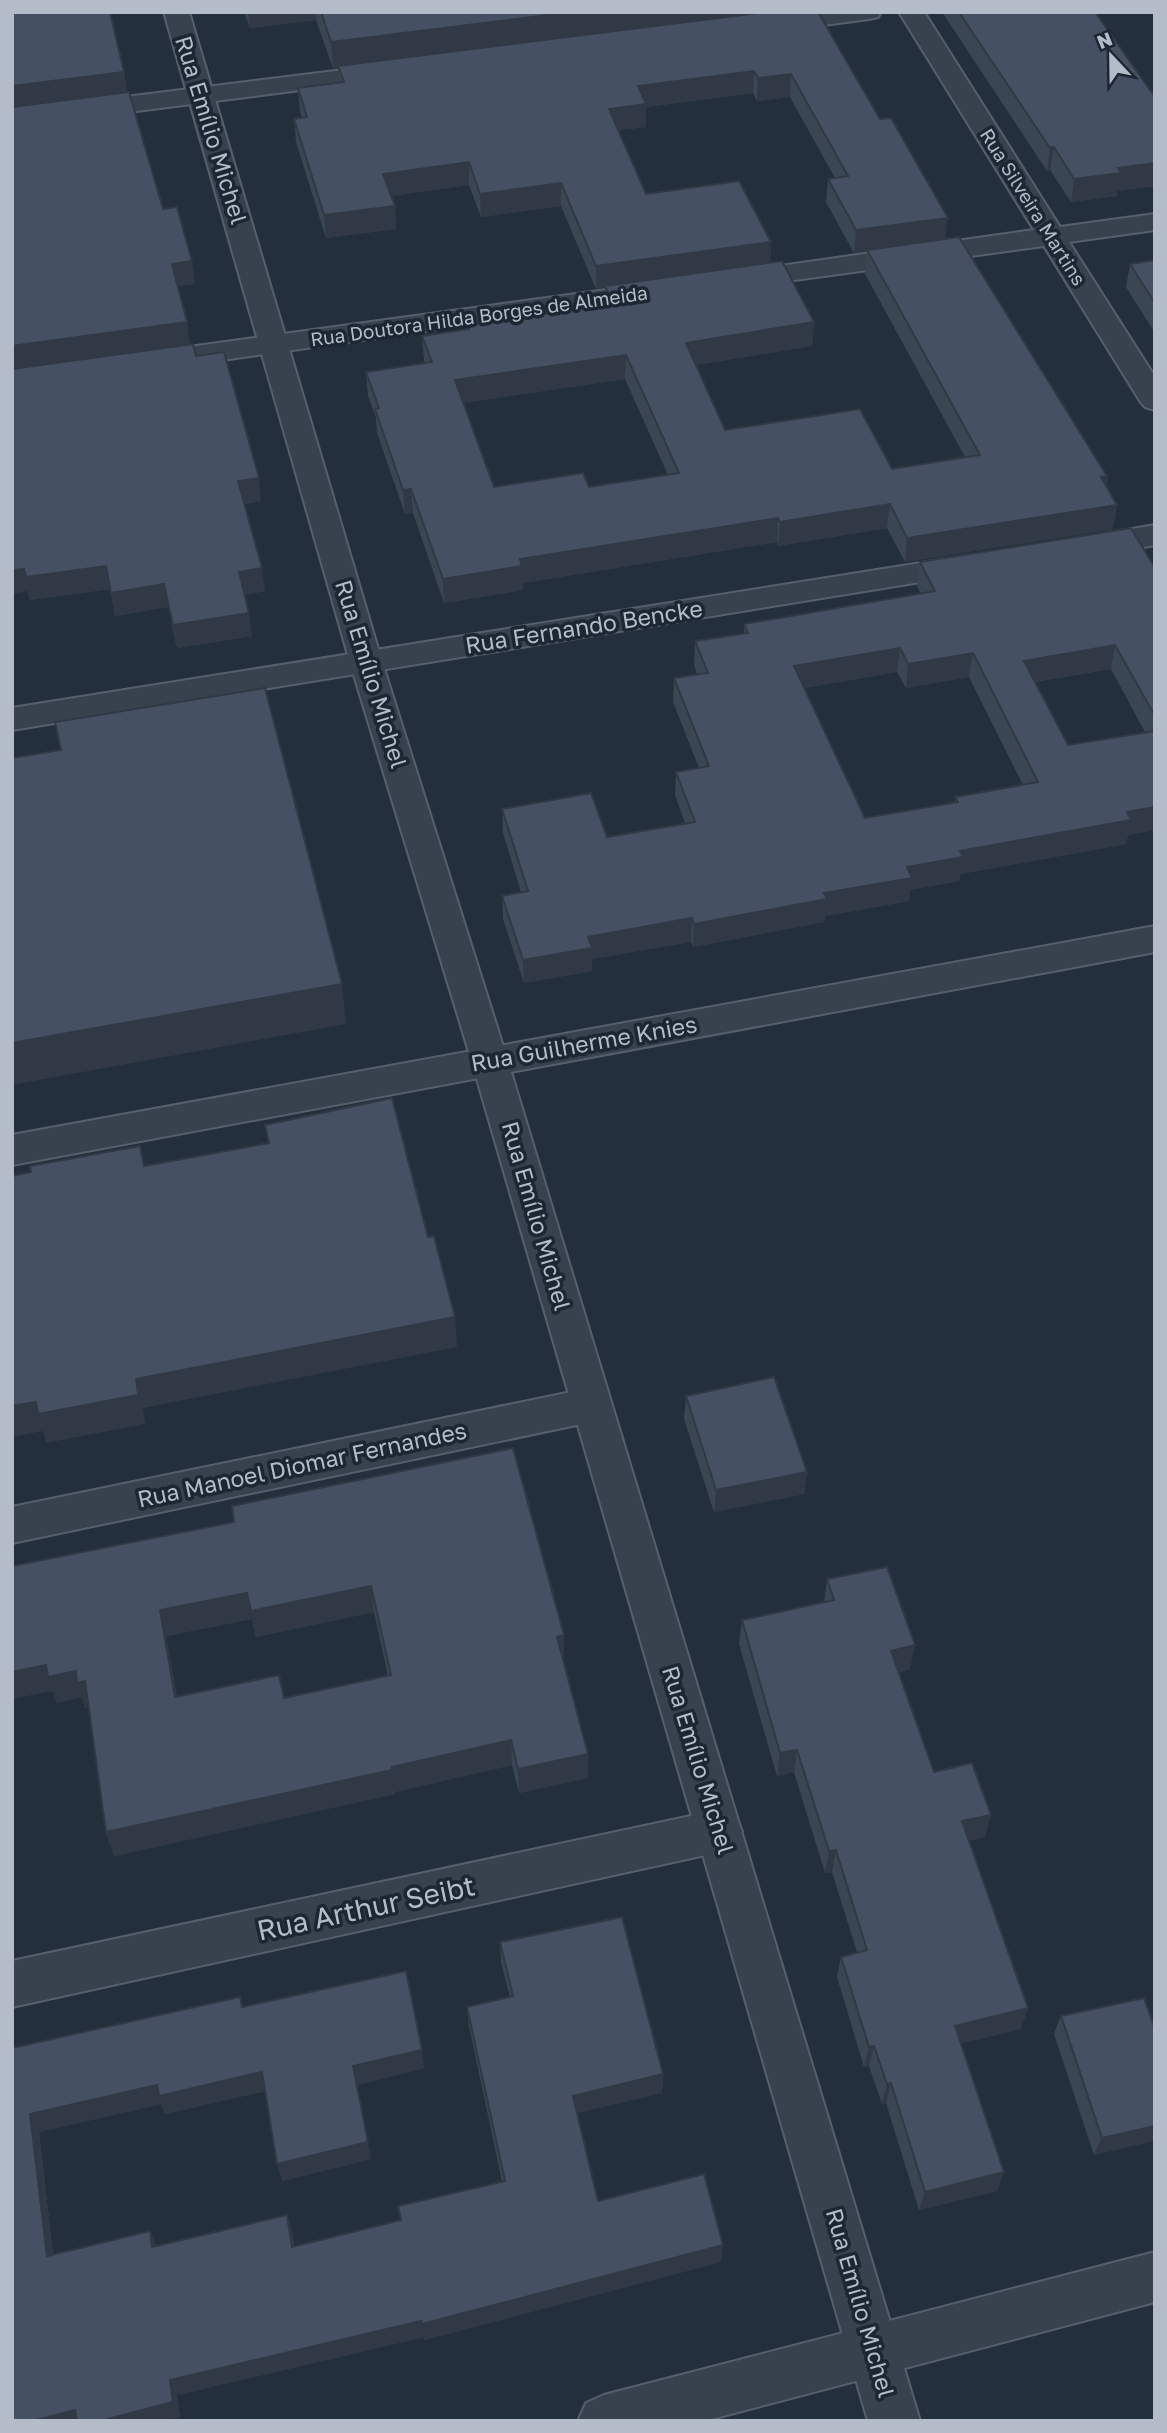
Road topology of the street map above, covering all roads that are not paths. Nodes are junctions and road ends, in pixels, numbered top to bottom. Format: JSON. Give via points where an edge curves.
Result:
{"nodes":[{"id":1,"x":176,"y":12,"type":"edge"},
{"id":2,"x":869,"y":12,"type":"edge"},
{"id":3,"x":911,"y":12,"type":"edge"},
{"id":4,"x":746,"y":28,"type":"edge"},
{"id":5,"x":419,"y":68,"type":"edge"},
{"id":6,"x":201,"y":96,"type":"junction"},
{"id":7,"x":12,"y":119,"type":"edge"},
{"id":8,"x":1155,"y":222,"type":"edge"},
{"id":9,"x":1052,"y":237,"type":"junction"},
{"id":10,"x":274,"y":344,"type":"junction"},
{"id":11,"x":122,"y":365,"type":"edge"},
{"id":12,"x":1155,"y":401,"type":"edge"},
{"id":13,"x":1155,"y":536,"type":"edge"},
{"id":14,"x":1060,"y":551,"type":"edge"},
{"id":15,"x":1005,"y":559,"type":"edge"},
{"id":16,"x":366,"y":662,"type":"junction"},
{"id":17,"x":12,"y":719,"type":"edge"},
{"id":18,"x":1155,"y":939,"type":"edge"},
{"id":19,"x":490,"y":1062,"type":"junction"},
{"id":20,"x":12,"y":1150,"type":"edge"},
{"id":21,"x":591,"y":1405,"type":"junction"},
{"id":22,"x":12,"y":1525,"type":"edge"},
{"id":23,"x":719,"y":1831,"type":"junction"},
{"id":24,"x":12,"y":1984,"type":"edge"},
{"id":25,"x":1155,"y":2277,"type":"edge"},
{"id":26,"x":875,"y":2350,"type":"junction"},
{"id":27,"x":604,"y":2421,"type":"edge"},
{"id":28,"x":894,"y":2421,"type":"edge"}],
"edges":[{"from":1,"to":6,"type":"street","name":"Rua Emílio Michel"},
{"from":2,"to":4,"type":"street"},
{"from":3,"to":9,"type":"street","name":"Rua Silveira Martins"},
{"from":5,"to":6,"type":"street"},
{"from":6,"to":7,"type":"street"},
{"from":6,"to":10,"type":"street","name":"Rua Emílio Michel"},
{"from":8,"to":9,"type":"street","name":"Rua Doutora Hilda Borges de Almeida"},
{"from":9,"to":10,"type":"street","name":"Rua Doutora Hilda Borges de Almeida"},
{"from":9,"to":12,"type":"street","name":"Rua Silveira Martins"},
{"from":10,"to":11,"type":"street","name":"Rua Doutora Hilda Borges de Almeida"},
{"from":10,"to":16,"type":"street","name":"Rua Emílio Michel"},
{"from":13,"to":14,"type":"street"},
{"from":15,"to":16,"type":"street","name":"Rua Fernando Bencke"},
{"from":16,"to":17,"type":"street","name":"Rua Fernando Bencke"},
{"from":16,"to":19,"type":"street","name":"Rua Emílio Michel"},
{"from":18,"to":19,"type":"street","name":"Rua Guilherme Knies"},
{"from":19,"to":20,"type":"street","name":"Rua Guilherme Knies"},
{"from":19,"to":21,"type":"street","name":"Rua Emílio Michel"},
{"from":21,"to":22,"type":"street","name":"Rua Manoel Diomar Fernandes"},
{"from":21,"to":23,"type":"street","name":"Rua Emílio Michel"},
{"from":23,"to":24,"type":"street","name":"Rua Arthur Seibt"},
{"from":23,"to":26,"type":"street","name":"Rua Emílio Michel"},
{"from":25,"to":26,"type":"street"},
{"from":26,"to":27,"type":"street"},
{"from":26,"to":28,"type":"street","name":"Rua Emílio Michel"}]}
